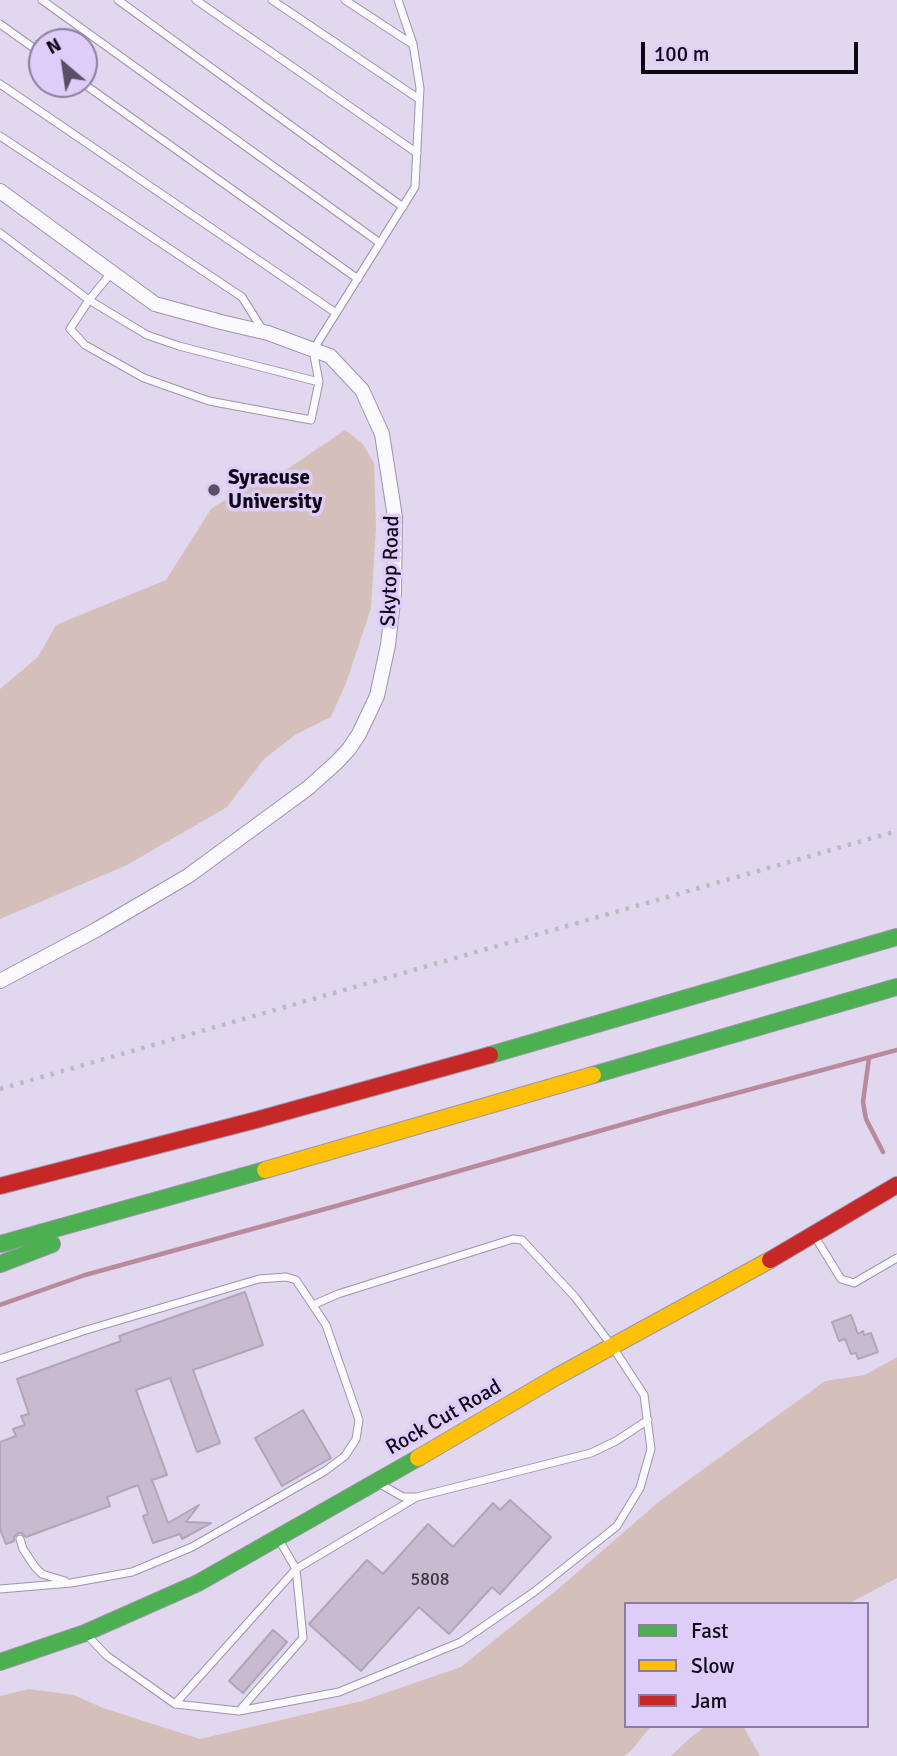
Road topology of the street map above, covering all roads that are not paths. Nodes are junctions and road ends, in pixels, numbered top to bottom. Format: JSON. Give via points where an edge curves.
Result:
{"nodes":[{"id":1,"x":42,"y":0,"type":"edge"},
{"id":2,"x":118,"y":0,"type":"edge"},
{"id":3,"x":195,"y":0,"type":"edge"},
{"id":4,"x":272,"y":0,"type":"edge"},
{"id":5,"x":345,"y":0,"type":"edge"},
{"id":6,"x":398,"y":0,"type":"edge"},
{"id":7,"x":0,"y":24,"type":"edge"},
{"id":8,"x":28,"y":44,"type":"edge"},
{"id":9,"x":413,"y":44,"type":"junction"},
{"id":10,"x":0,"y":84,"type":"edge"},
{"id":11,"x":98,"y":94,"type":"edge"},
{"id":12,"x":419,"y":99,"type":"junction"},
{"id":13,"x":0,"y":136,"type":"edge"},
{"id":14,"x":417,"y":153,"type":"junction"},
{"id":15,"x":0,"y":191,"type":"edge"},
{"id":16,"x":402,"y":207,"type":"junction"},
{"id":17,"x":0,"y":233,"type":"edge"},
{"id":18,"x":380,"y":243,"type":"junction"},
{"id":19,"x":113,"y":271,"type":"junction"},
{"id":20,"x":358,"y":279,"type":"junction"},
{"id":21,"x":89,"y":300,"type":"junction"},
{"id":22,"x":336,"y":313,"type":"junction"},
{"id":23,"x":264,"y":332,"type":"junction"},
{"id":24,"x":313,"y":350,"type":"junction"},
{"id":25,"x":319,"y":382,"type":"junction"},
{"id":26,"x":897,"y":937,"type":"edge"},
{"id":27,"x":0,"y":981,"type":"edge"},
{"id":28,"x":897,"y":987,"type":"edge"},
{"id":29,"x":283,"y":1165,"type":"junction"},
{"id":30,"x":897,"y":1185,"type":"edge"},
{"id":31,"x":0,"y":1186,"type":"edge"},
{"id":32,"x":814,"y":1234,"type":"junction"},
{"id":33,"x":0,"y":1244,"type":"edge"},
{"id":34,"x":897,"y":1258,"type":"edge"},
{"id":35,"x":0,"y":1264,"type":"edge"},
{"id":36,"x":313,"y":1305,"type":"junction"},
{"id":37,"x":612,"y":1346,"type":"junction"},
{"id":38,"x":0,"y":1359,"type":"edge"},
{"id":39,"x":648,"y":1420,"type":"junction"},
{"id":40,"x":376,"y":1482,"type":"junction"},
{"id":41,"x":417,"y":1497,"type":"junction"},
{"id":42,"x":278,"y":1538,"type":"junction"},
{"id":43,"x":20,"y":1539,"type":"dead end"},
{"id":44,"x":296,"y":1569,"type":"junction"},
{"id":45,"x":71,"y":1583,"type":"junction"},
{"id":46,"x":0,"y":1589,"type":"edge"},
{"id":47,"x":85,"y":1633,"type":"junction"},
{"id":48,"x":0,"y":1661,"type":"edge"},
{"id":49,"x":175,"y":1704,"type":"junction"},
{"id":50,"x":239,"y":1711,"type":"junction"}],
"edges":[{"from":1,"to":18,"type":"lane"},
{"from":2,"to":16,"type":"lane"},
{"from":3,"to":14,"type":"lane"},
{"from":4,"to":12,"type":"lane"},
{"from":5,"to":9,"type":"lane"},
{"from":6,"to":9,"type":"lane"},
{"from":7,"to":8,"type":"lane"},
{"from":9,"to":12,"type":"lane"},
{"from":10,"to":22,"type":"lane"},
{"from":11,"to":20,"type":"lane"},
{"from":12,"to":14,"type":"lane"},
{"from":13,"to":23,"type":"lane","via":[[242,297]]},
{"from":14,"to":16,"type":"lane","via":[[415,187]]},
{"from":15,"to":19,"type":"street","name":"Skytop Road"},
{"from":16,"to":18,"type":"lane"},
{"from":17,"to":21,"type":"lane"},
{"from":18,"to":20,"type":"lane"},
{"from":19,"to":21,"type":"lane"},
{"from":19,"to":23,"type":"street","name":"Skytop Road","via":[[155,304]]},
{"from":20,"to":22,"type":"lane"},
{"from":21,"to":25,"type":"lane","via":[[147,335]]},
{"from":21,"to":25,"type":"lane","via":[[70,329],[85,345],[144,378],[209,401],[311,420]]},
{"from":22,"to":24,"type":"lane"},
{"from":23,"to":24,"type":"street","name":"Skytop Road"},
{"from":24,"to":25,"type":"lane"},
{"from":24,"to":27,"type":"street","name":"Skytop Road","via":[[330,356],[362,390],[382,434],[394,505],[394,593],[388,645],[377,695],[359,734],[308,788],[188,876]]},
{"from":26,"to":31,"type":"main road","via":[[257,1120]]},
{"from":28,"to":29,"type":"main road"},
{"from":29,"to":33,"type":"main road"},
{"from":29,"to":35,"type":"main road"},
{"from":30,"to":32,"type":"main road","name":"Rock Cut Road"},
{"from":32,"to":34,"type":"lane","via":[[841,1279],[854,1283]]},
{"from":32,"to":37,"type":"main road","name":"Rock Cut Road"},
{"from":36,"to":37,"type":"lane","via":[[513,1239],[522,1240],[575,1297]]},
{"from":36,"to":38,"type":"lane","via":[[296,1280],[258,1279]]},
{"from":36,"to":45,"type":"lane","via":[[326,1325],[359,1420],[356,1440],[345,1456],[192,1547],[132,1572]]},
{"from":37,"to":39,"type":"lane","via":[[645,1395]]},
{"from":37,"to":40,"type":"main road","name":"Rock Cut Road"},
{"from":39,"to":41,"type":"lane","via":[[591,1453]]},
{"from":39,"to":50,"type":"lane","via":[[651,1449],[640,1488],[617,1526],[534,1592],[461,1642],[339,1692]]},
{"from":40,"to":41,"type":"lane","via":[[402,1497]]},
{"from":40,"to":42,"type":"main road","name":"Rock Cut Road"},
{"from":41,"to":44,"type":"lane"},
{"from":42,"to":44,"type":"lane"},
{"from":42,"to":47,"type":"main road","name":"Rock Cut Road","via":[[198,1583]]},
{"from":43,"to":45,"type":"lane","via":[[42,1574]]},
{"from":44,"to":49,"type":"lane"},
{"from":44,"to":50,"type":"lane","via":[[303,1638]]},
{"from":45,"to":46,"type":"lane"},
{"from":47,"to":48,"type":"main road","name":"Rock Cut Road"},
{"from":47,"to":49,"type":"lane","via":[[107,1656]]},
{"from":49,"to":50,"type":"lane"}]}
